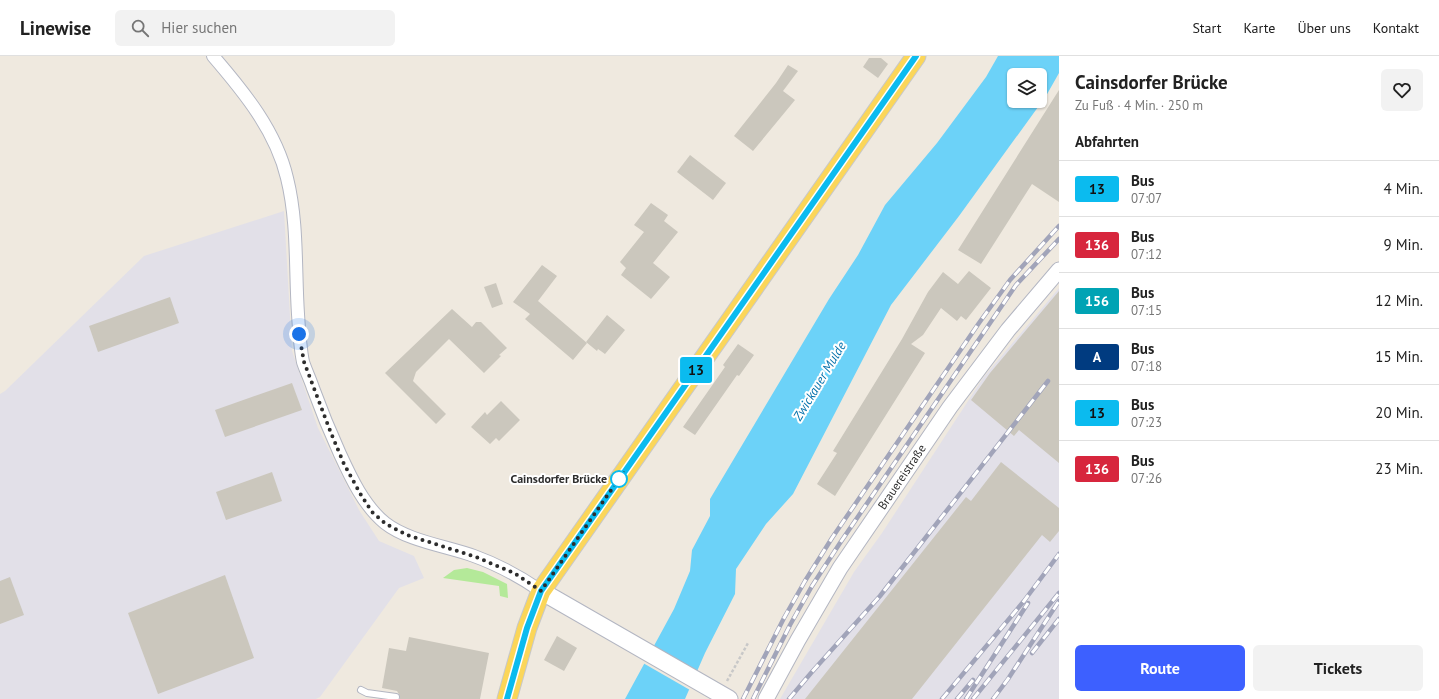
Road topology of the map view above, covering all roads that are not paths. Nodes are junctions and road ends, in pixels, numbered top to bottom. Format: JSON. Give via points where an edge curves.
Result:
{"nodes":[{"id":1,"x":213,"y":56,"type":"edge"},
{"id":2,"x":916,"y":56,"type":"edge"},
{"id":3,"x":1059,"y":270,"type":"edge"},
{"id":4,"x":541,"y":591,"type":"junction"},
{"id":5,"x":361,"y":690,"type":"dead end"},
{"id":6,"x":723,"y":695,"type":"edge"},
{"id":7,"x":396,"y":698,"type":"dead end"},
{"id":8,"x":507,"y":699,"type":"edge"},
{"id":9,"x":766,"y":699,"type":"edge"}],
"edges":[{"from":1,"to":4,"type":"street","via":[[262,119],[278,150],[287,178],[294,219],[299,334],[304,362],[344,464],[361,495],[372,512],[386,524],[407,535],[476,557],[514,573]]},
{"from":2,"to":4,"type":"main road"},
{"from":3,"to":9,"type":"street","name":"Brauereistraße","via":[[1008,330],[950,407],[840,568]]},
{"from":4,"to":6,"type":"main road"},
{"from":4,"to":8,"type":"main road","via":[[527,628]]},
{"from":5,"to":7,"type":"lane"}]}
